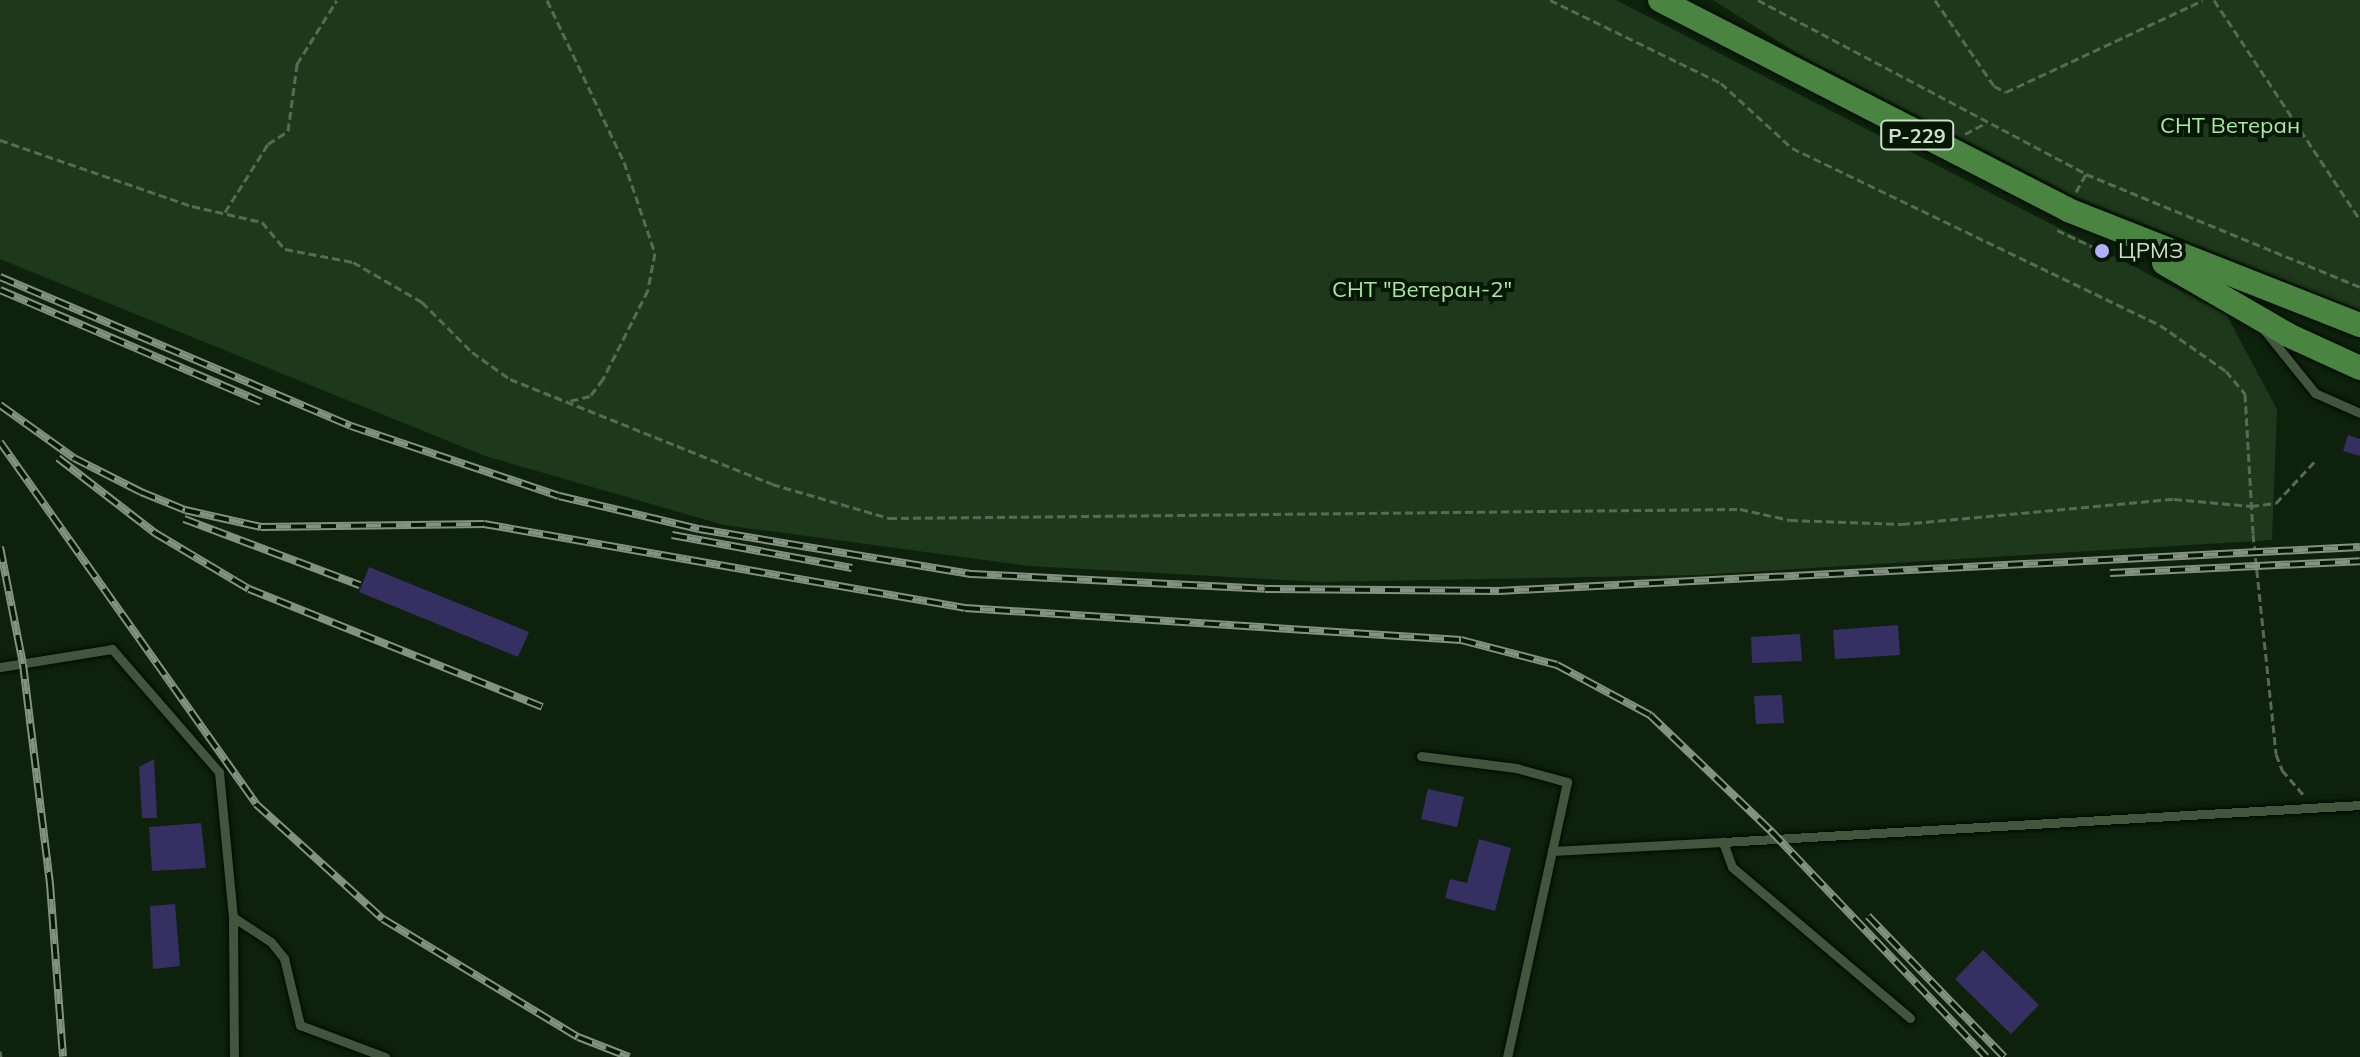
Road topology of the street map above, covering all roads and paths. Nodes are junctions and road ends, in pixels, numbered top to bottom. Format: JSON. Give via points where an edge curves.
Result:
{"nodes":[{"id":1,"x":337,"y":0,"type":"edge"},
{"id":2,"x":547,"y":0,"type":"edge"},
{"id":3,"x":1550,"y":0,"type":"edge"},
{"id":4,"x":1660,"y":0,"type":"edge"},
{"id":5,"x":1694,"y":0,"type":"edge"},
{"id":6,"x":1758,"y":0,"type":"edge"},
{"id":7,"x":1935,"y":0,"type":"edge"},
{"id":8,"x":2203,"y":0,"type":"edge"},
{"id":9,"x":2214,"y":0,"type":"edge"},
{"id":10,"x":1746,"y":47,"type":"junction"},
{"id":11,"x":0,"y":140,"type":"edge"},
{"id":12,"x":2086,"y":174,"type":"junction"},
{"id":13,"x":2079,"y":186,"type":"dead end"},
{"id":14,"x":224,"y":214,"type":"junction"},
{"id":15,"x":2090,"y":219,"type":"junction"},
{"id":16,"x":2360,"y":220,"type":"edge"},
{"id":17,"x":2057,"y":230,"type":"dead end"},
{"id":18,"x":2102,"y":251,"type":"dead end"},
{"id":19,"x":2360,"y":287,"type":"edge"},
{"id":20,"x":2257,"y":318,"type":"junction"},
{"id":21,"x":2360,"y":325,"type":"edge"},
{"id":22,"x":2360,"y":368,"type":"edge"},
{"id":23,"x":568,"y":401,"type":"junction"},
{"id":24,"x":2360,"y":413,"type":"edge"},
{"id":25,"x":2315,"y":461,"type":"dead end"},
{"id":26,"x":2251,"y":506,"type":"junction"},
{"id":27,"x":0,"y":667,"type":"edge"},
{"id":28,"x":1421,"y":756,"type":"dead end"},
{"id":29,"x":2360,"y":805,"type":"edge"},
{"id":30,"x":2315,"y":807,"type":"junction"},
{"id":31,"x":1723,"y":842,"type":"junction"},
{"id":32,"x":1552,"y":851,"type":"junction"},
{"id":33,"x":233,"y":917,"type":"junction"},
{"id":34,"x":1910,"y":1018,"type":"dead end"},
{"id":35,"x":0,"y":1051,"type":"edge"},
{"id":36,"x":1,"y":1057,"type":"edge"},
{"id":37,"x":234,"y":1057,"type":"edge"},
{"id":38,"x":385,"y":1057,"type":"edge"},
{"id":39,"x":1507,"y":1057,"type":"edge"}],
"edges":[{"from":1,"to":14,"type":"path","via":[[297,64],[288,131],[268,144]]},
{"from":2,"to":23,"type":"path","via":[[624,162],[655,253],[648,290],[603,379],[590,396]]},
{"from":3,"to":26,"type":"path","via":[[1721,83],[1792,148],[2160,325],[2214,360],[2245,394]]},
{"from":4,"to":10,"type":"main road","number":"Р-229"},
{"from":5,"to":10,"type":"main road"},
{"from":6,"to":12,"type":"path"},
{"from":7,"to":8,"type":"path","via":[[1994,86],[2006,92]]},
{"from":9,"to":16,"type":"path"},
{"from":10,"to":15,"type":"main road","number":"Р-229"},
{"from":11,"to":14,"type":"path"},
{"from":12,"to":13,"type":"path","via":[[2074,196]]},
{"from":12,"to":19,"type":"path"},
{"from":14,"to":23,"type":"path","via":[[262,222],[285,249],[353,262],[422,302],[472,352],[510,379]]},
{"from":15,"to":20,"type":"main road","number":"Р-229"},
{"from":15,"to":21,"type":"main road","number":"Р-229"},
{"from":17,"to":18,"type":"path"},
{"from":20,"to":22,"type":"main road","number":"Р-229"},
{"from":20,"to":24,"type":"lane","via":[[2303,382],[2326,401]]},
{"from":23,"to":26,"type":"path","via":[[772,484],[889,518],[1740,509],[1790,520],[1902,524],[2174,499]]},
{"from":25,"to":26,"type":"path","via":[[2276,503]]},
{"from":26,"to":30,"type":"path","via":[[2276,754],[2282,770]]},
{"from":27,"to":33,"type":"lane","via":[[112,649],[219,772]]},
{"from":28,"to":32,"type":"lane","via":[[1516,768],[1567,782]]},
{"from":29,"to":30,"type":"lane"},
{"from":30,"to":31,"type":"lane"},
{"from":31,"to":32,"type":"lane"},
{"from":31,"to":34,"type":"lane","via":[[1732,867]]},
{"from":32,"to":39,"type":"lane"},
{"from":33,"to":37,"type":"lane"},
{"from":33,"to":38,"type":"lane","via":[[271,942],[284,958],[300,1025]]},
{"from":35,"to":36,"type":"path"}]}
